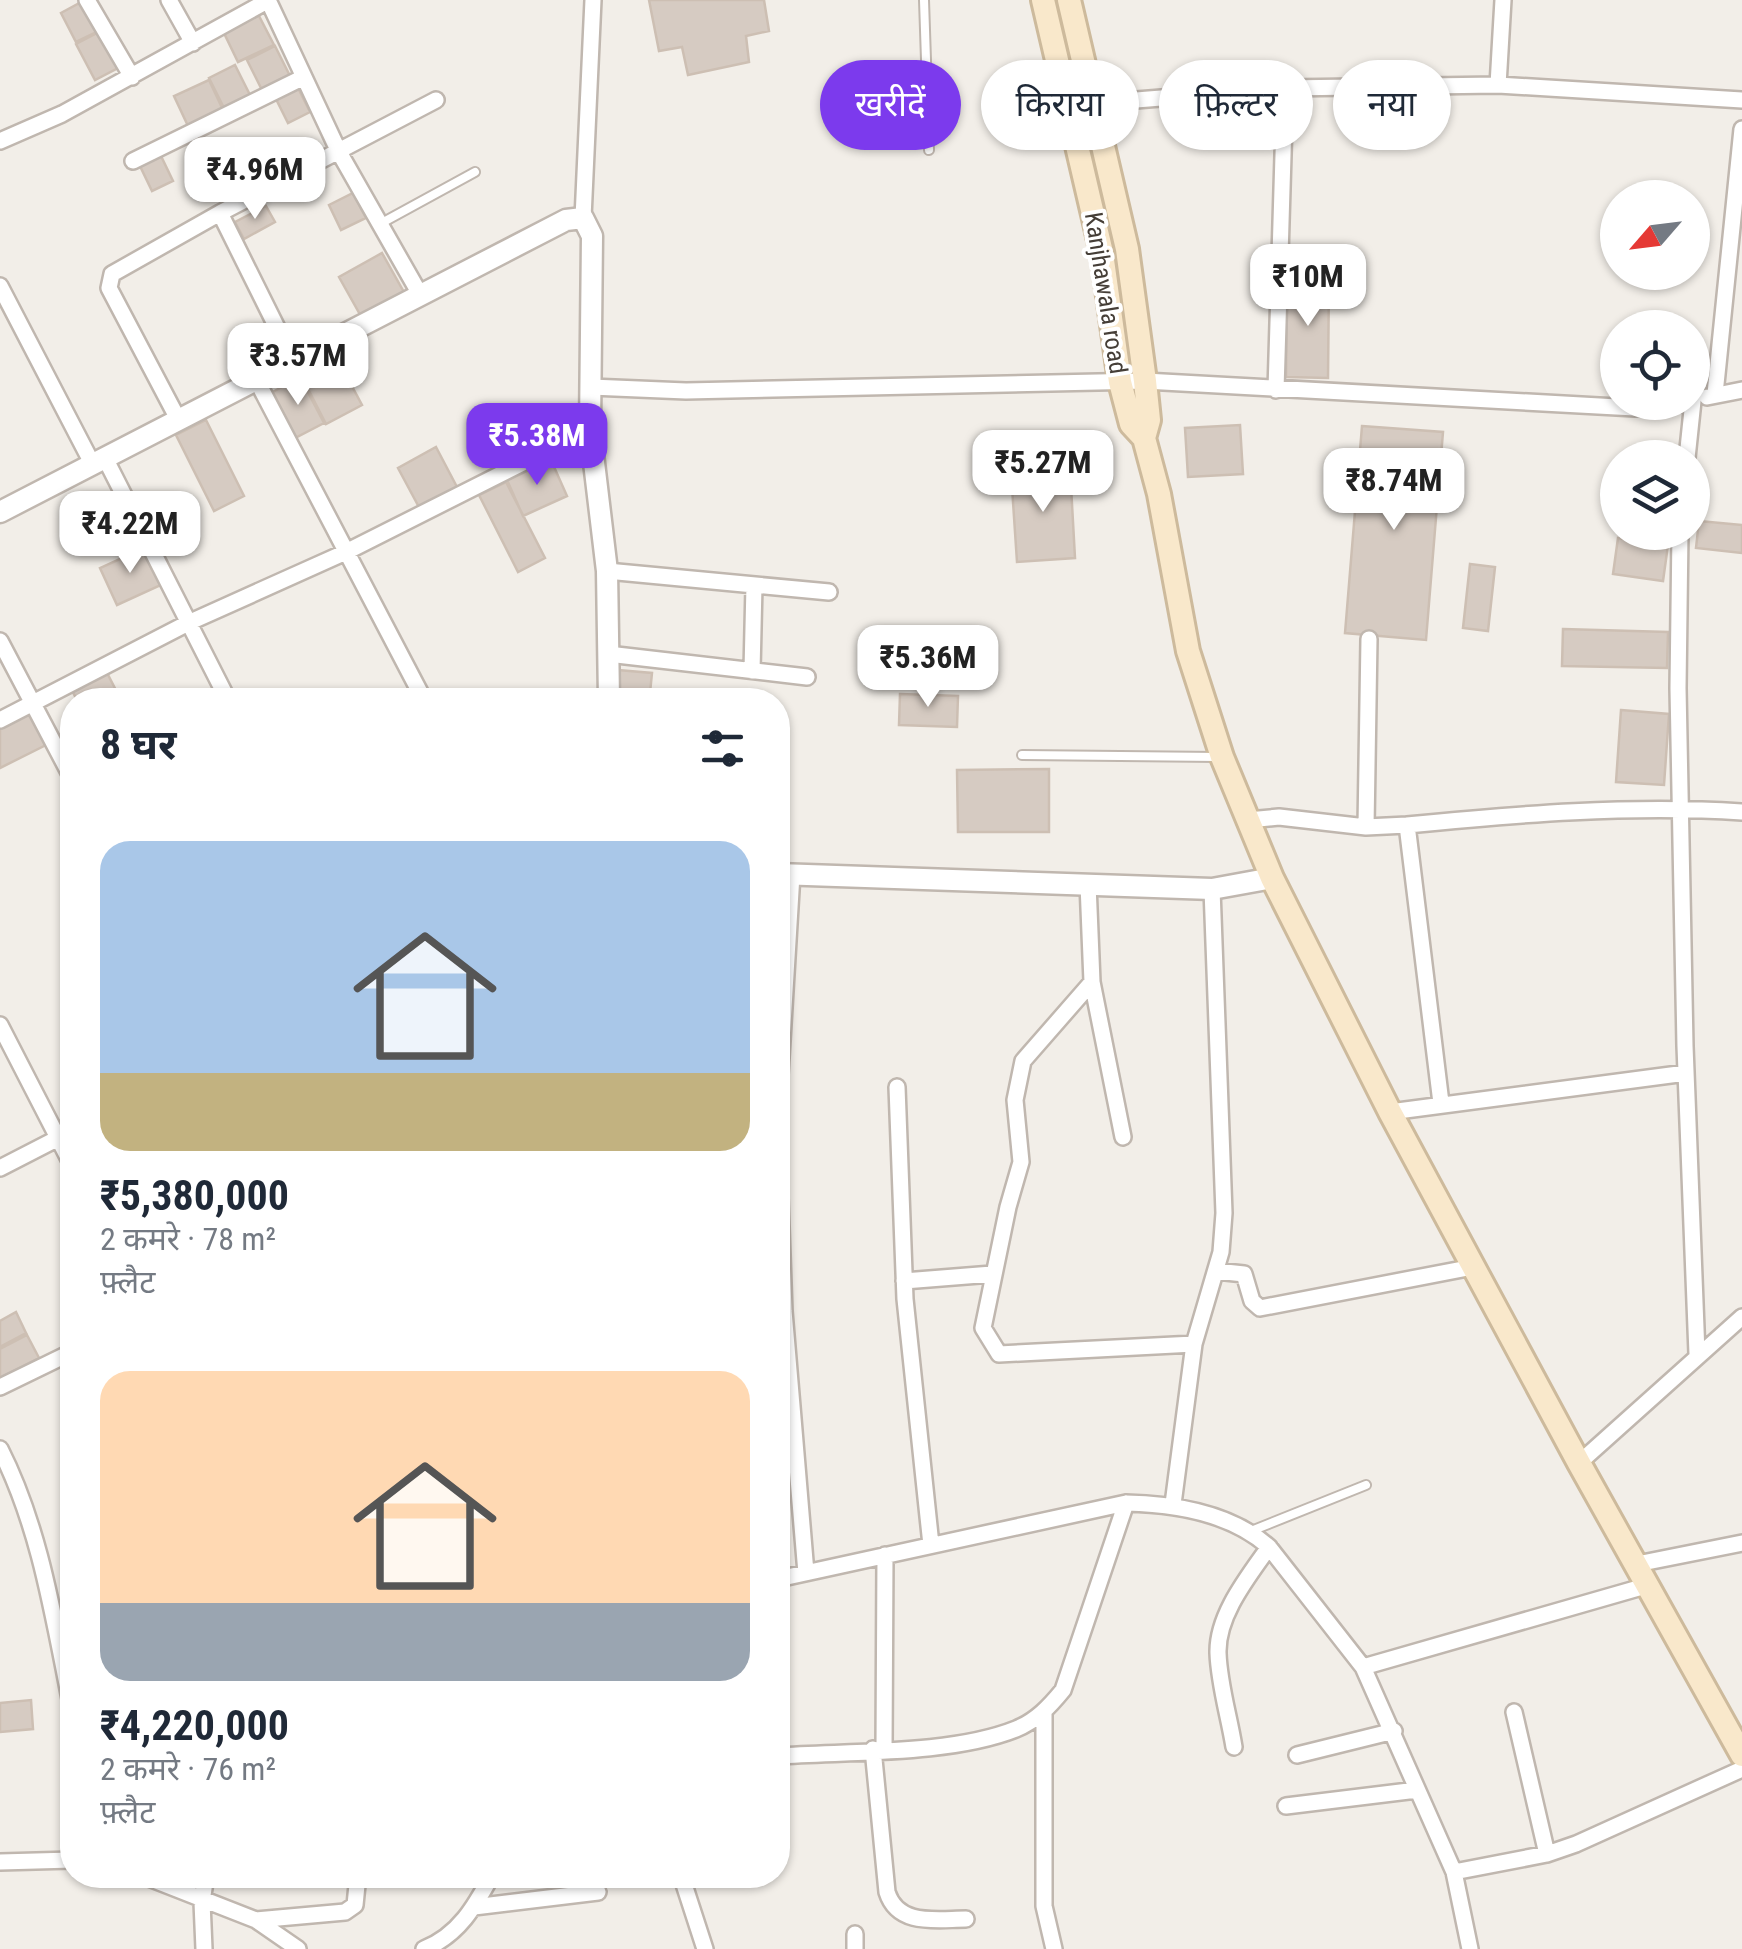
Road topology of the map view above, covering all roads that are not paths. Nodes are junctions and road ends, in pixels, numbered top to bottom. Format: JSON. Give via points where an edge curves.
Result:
{"nodes":[{"id":1,"x":87,"y":0,"type":"edge"},
{"id":2,"x":169,"y":0,"type":"edge"},
{"id":3,"x":268,"y":0,"type":"edge"},
{"id":4,"x":593,"y":0,"type":"edge"},
{"id":5,"x":924,"y":0,"type":"edge"},
{"id":6,"x":1043,"y":0,"type":"edge"},
{"id":7,"x":1069,"y":0,"type":"edge"},
{"id":8,"x":1503,"y":0,"type":"edge"},
{"id":9,"x":193,"y":43,"type":"junction"},
{"id":10,"x":926,"y":60,"type":"edge"},
{"id":11,"x":1058,"y":60,"type":"edge"},
{"id":12,"x":1084,"y":60,"type":"edge"},
{"id":13,"x":132,"y":77,"type":"junction"},
{"id":14,"x":304,"y":77,"type":"junction"},
{"id":15,"x":1498,"y":86,"type":"junction"},
{"id":16,"x":1313,"y":88,"type":"edge"},
{"id":17,"x":436,"y":100,"type":"dead end"},
{"id":18,"x":1742,"y":100,"type":"edge"},
{"id":19,"x":1742,"y":130,"type":"edge"},
{"id":20,"x":0,"y":141,"type":"edge"},
{"id":21,"x":1080,"y":150,"type":"edge"},
{"id":22,"x":1105,"y":150,"type":"edge"},
{"id":23,"x":1283,"y":150,"type":"edge"},
{"id":24,"x":339,"y":152,"type":"junction"},
{"id":25,"x":133,"y":161,"type":"dead end"},
{"id":26,"x":475,"y":172,"type":"dead end"},
{"id":27,"x":220,"y":213,"type":"junction"},
{"id":28,"x":583,"y":218,"type":"junction"},
{"id":29,"x":378,"y":225,"type":"junction"},
{"id":30,"x":0,"y":286,"type":"edge"},
{"id":31,"x":421,"y":296,"type":"junction"},
{"id":32,"x":294,"y":362,"type":"junction"},
{"id":33,"x":257,"y":381,"type":"junction"},
{"id":34,"x":1120,"y":382,"type":"junction"},
{"id":35,"x":1146,"y":382,"type":"junction"},
{"id":36,"x":591,"y":387,"type":"junction"},
{"id":37,"x":1276,"y":390,"type":"junction"},
{"id":38,"x":1742,"y":390,"type":"edge"},
{"id":39,"x":1715,"y":394,"type":"junction"},
{"id":40,"x":1710,"y":396,"type":"edge"},
{"id":41,"x":1600,"y":406,"type":"edge"},
{"id":42,"x":178,"y":419,"type":"junction"},
{"id":43,"x":590,"y":429,"type":"junction"},
{"id":44,"x":1144,"y":438,"type":"junction"},
{"id":45,"x":99,"y":462,"type":"junction"},
{"id":46,"x":0,"y":512,"type":"edge"},
{"id":47,"x":1680,"y":550,"type":"edge"},
{"id":48,"x":346,"y":552,"type":"junction"},
{"id":49,"x":606,"y":572,"type":"junction"},
{"id":50,"x":754,"y":585,"type":"junction"},
{"id":51,"x":829,"y":592,"type":"dead end"},
{"id":52,"x":188,"y":624,"type":"junction"},
{"id":53,"x":1369,"y":639,"type":"dead end"},
{"id":54,"x":0,"y":641,"type":"edge"},
{"id":55,"x":608,"y":654,"type":"junction"},
{"id":56,"x":752,"y":671,"type":"junction"},
{"id":57,"x":807,"y":677,"type":"dead end"},
{"id":58,"x":62,"y":688,"type":"edge"},
{"id":59,"x":222,"y":688,"type":"edge"},
{"id":60,"x":418,"y":688,"type":"edge"},
{"id":61,"x":609,"y":688,"type":"edge"},
{"id":62,"x":60,"y":689,"type":"edge"},
{"id":63,"x":33,"y":703,"type":"junction"},
{"id":64,"x":0,"y":720,"type":"edge"},
{"id":65,"x":60,"y":755,"type":"edge"},
{"id":66,"x":1022,"y":756,"type":"dead end"},
{"id":67,"x":1222,"y":757,"type":"junction"},
{"id":68,"x":1682,"y":808,"type":"junction"},
{"id":69,"x":1742,"y":812,"type":"edge"},
{"id":70,"x":1248,"y":820,"type":"junction"},
{"id":71,"x":1407,"y":825,"type":"junction"},
{"id":72,"x":1366,"y":827,"type":"junction"},
{"id":73,"x":790,"y":874,"type":"edge"},
{"id":74,"x":1272,"y":878,"type":"junction"},
{"id":75,"x":1088,"y":884,"type":"junction"},
{"id":76,"x":1212,"y":890,"type":"junction"},
{"id":77,"x":1092,"y":982,"type":"junction"},
{"id":78,"x":0,"y":1024,"type":"edge"},
{"id":79,"x":1686,"y":1073,"type":"junction"},
{"id":80,"x":897,"y":1087,"type":"dead end"},
{"id":81,"x":1441,"y":1104,"type":"junction"},
{"id":82,"x":1390,"y":1112,"type":"junction"},
{"id":83,"x":60,"y":1125,"type":"edge"},
{"id":84,"x":1122,"y":1137,"type":"dead end"},
{"id":85,"x":60,"y":1138,"type":"edge"},
{"id":86,"x":0,"y":1168,"type":"edge"},
{"id":87,"x":1473,"y":1266,"type":"junction"},
{"id":88,"x":1216,"y":1271,"type":"junction"},
{"id":89,"x":992,"y":1274,"type":"junction"},
{"id":90,"x":904,"y":1281,"type":"junction"},
{"id":91,"x":1742,"y":1317,"type":"edge"},
{"id":92,"x":1194,"y":1344,"type":"junction"},
{"id":93,"x":1697,"y":1354,"type":"junction"},
{"id":94,"x":60,"y":1358,"type":"edge"},
{"id":95,"x":790,"y":1382,"type":"edge"},
{"id":96,"x":0,"y":1387,"type":"edge"},
{"id":97,"x":0,"y":1449,"type":"edge"},
{"id":98,"x":1579,"y":1463,"type":"junction"},
{"id":99,"x":1366,"y":1485,"type":"dead end"},
{"id":100,"x":1126,"y":1503,"type":"junction"},
{"id":101,"x":1173,"y":1504,"type":"junction"},
{"id":102,"x":1251,"y":1530,"type":"junction"},
{"id":103,"x":1742,"y":1543,"type":"edge"},
{"id":104,"x":931,"y":1545,"type":"junction"},
{"id":105,"x":1269,"y":1547,"type":"junction"},
{"id":106,"x":885,"y":1556,"type":"junction"},
{"id":107,"x":1637,"y":1564,"type":"junction"},
{"id":108,"x":806,"y":1573,"type":"junction"},
{"id":109,"x":790,"y":1576,"type":"edge"},
{"id":110,"x":1649,"y":1585,"type":"junction"},
{"id":111,"x":60,"y":1653,"type":"edge"},
{"id":112,"x":1362,"y":1666,"type":"junction"},
{"id":113,"x":1514,"y":1712,"type":"dead end"},
{"id":114,"x":1044,"y":1713,"type":"junction"},
{"id":115,"x":1394,"y":1732,"type":"junction"},
{"id":116,"x":1234,"y":1747,"type":"dead end"},
{"id":117,"x":879,"y":1749,"type":"junction"},
{"id":118,"x":790,"y":1755,"type":"edge"},
{"id":119,"x":1297,"y":1755,"type":"dead end"},
{"id":120,"x":1742,"y":1755,"type":"edge"},
{"id":121,"x":1742,"y":1769,"type":"edge"},
{"id":122,"x":1417,"y":1790,"type":"junction"},
{"id":123,"x":1286,"y":1806,"type":"dead end"},
{"id":124,"x":1547,"y":1854,"type":"junction"},
{"id":125,"x":60,"y":1860,"type":"edge"},
{"id":126,"x":0,"y":1862,"type":"edge"},
{"id":127,"x":1454,"y":1872,"type":"junction"},
{"id":128,"x":170,"y":1888,"type":"edge"},
{"id":129,"x":204,"y":1888,"type":"edge"},
{"id":130,"x":357,"y":1888,"type":"edge"},
{"id":131,"x":485,"y":1888,"type":"edge"},
{"id":132,"x":685,"y":1888,"type":"edge"},
{"id":133,"x":598,"y":1892,"type":"dead end"},
{"id":134,"x":202,"y":1902,"type":"junction"},
{"id":135,"x":474,"y":1908,"type":"junction"},
{"id":136,"x":966,"y":1919,"type":"dead end"},
{"id":137,"x":256,"y":1920,"type":"junction"},
{"id":138,"x":1463,"y":1948,"type":"edge"},
{"id":139,"x":204,"y":1949,"type":"edge"},
{"id":140,"x":298,"y":1949,"type":"edge"},
{"id":141,"x":424,"y":1949,"type":"edge"},
{"id":142,"x":704,"y":1949,"type":"edge"},
{"id":143,"x":1054,"y":1949,"type":"edge"}],
"edges":[{"from":1,"to":13,"type":"street"},
{"from":2,"to":9,"type":"street"},
{"from":3,"to":9,"type":"street"},
{"from":3,"to":14,"type":"street"},
{"from":4,"to":28,"type":"street"},
{"from":5,"to":10,"type":"lane"},
{"from":6,"to":11,"type":"main road","name":"Kanjhawala road"},
{"from":7,"to":12,"type":"main road","name":"Kanjhawala road"},
{"from":8,"to":15,"type":"street"},
{"from":9,"to":13,"type":"street"},
{"from":13,"to":20,"type":"street"},
{"from":14,"to":24,"type":"street"},
{"from":14,"to":25,"type":"street"},
{"from":15,"to":16,"type":"street"},
{"from":15,"to":18,"type":"street"},
{"from":17,"to":24,"type":"street"},
{"from":19,"to":39,"type":"street"},
{"from":21,"to":34,"type":"main road","name":"Kanjhawala road"},
{"from":22,"to":35,"type":"main road","name":"Kanjhawala road"},
{"from":23,"to":37,"type":"street"},
{"from":24,"to":27,"type":"street"},
{"from":24,"to":29,"type":"street"},
{"from":26,"to":29,"type":"lane"},
{"from":27,"to":32,"type":"street"},
{"from":27,"to":42,"type":"street","via":[[109,281]]},
{"from":28,"to":31,"type":"street","via":[[566,220]]},
{"from":28,"to":36,"type":"street","via":[[592,236]]},
{"from":29,"to":31,"type":"street"},
{"from":30,"to":45,"type":"street"},
{"from":31,"to":32,"type":"street"},
{"from":32,"to":33,"type":"street"},
{"from":33,"to":42,"type":"street"},
{"from":33,"to":48,"type":"street"},
{"from":34,"to":35,"type":"street"},
{"from":34,"to":36,"type":"street"},
{"from":34,"to":44,"type":"main road","name":"Kanjhawala road","via":[[1131,424]]},
{"from":35,"to":37,"type":"street"},
{"from":35,"to":44,"type":"main road","name":"Kanjhawala road"},
{"from":36,"to":43,"type":"street"},
{"from":37,"to":41,"type":"street"},
{"from":38,"to":39,"type":"street"},
{"from":39,"to":40,"type":"street"},
{"from":42,"to":45,"type":"street"},
{"from":43,"to":48,"type":"street"},
{"from":43,"to":49,"type":"street"},
{"from":44,"to":67,"type":"main road","via":[[1188,651]]},
{"from":45,"to":46,"type":"street"},
{"from":45,"to":52,"type":"street"},
{"from":47,"to":68,"type":"street"},
{"from":48,"to":52,"type":"street"},
{"from":48,"to":60,"type":"street"},
{"from":49,"to":50,"type":"street"},
{"from":49,"to":55,"type":"street"},
{"from":50,"to":51,"type":"street"},
{"from":50,"to":56,"type":"street"},
{"from":52,"to":58,"type":"street"},
{"from":52,"to":59,"type":"street"},
{"from":53,"to":72,"type":"street"},
{"from":54,"to":63,"type":"street"},
{"from":55,"to":56,"type":"street"},
{"from":55,"to":61,"type":"street"},
{"from":56,"to":57,"type":"street"},
{"from":62,"to":63,"type":"street"},
{"from":63,"to":64,"type":"street"},
{"from":63,"to":65,"type":"street"},
{"from":66,"to":67,"type":"lane"},
{"from":67,"to":70,"type":"main road"},
{"from":68,"to":69,"type":"street"},
{"from":68,"to":71,"type":"street"},
{"from":68,"to":79,"type":"street"},
{"from":70,"to":72,"type":"street"},
{"from":70,"to":74,"type":"main road"},
{"from":71,"to":72,"type":"street"},
{"from":71,"to":81,"type":"street"},
{"from":73,"to":75,"type":"street"},
{"from":74,"to":76,"type":"street"},
{"from":74,"to":82,"type":"main road"},
{"from":75,"to":76,"type":"street"},
{"from":75,"to":77,"type":"street"},
{"from":76,"to":88,"type":"street","via":[[1224,1213]]},
{"from":77,"to":84,"type":"street"},
{"from":77,"to":89,"type":"street","via":[[1022,1061],[1014,1100],[1021,1162]]},
{"from":78,"to":83,"type":"street"},
{"from":79,"to":81,"type":"street"},
{"from":79,"to":93,"type":"street"},
{"from":80,"to":90,"type":"street"},
{"from":81,"to":82,"type":"street"},
{"from":82,"to":87,"type":"main road"},
{"from":85,"to":86,"type":"street"},
{"from":87,"to":88,"type":"street","via":[[1260,1308],[1244,1274]]},
{"from":87,"to":98,"type":"main road"},
{"from":88,"to":92,"type":"street"},
{"from":89,"to":90,"type":"street"},
{"from":89,"to":92,"type":"street","via":[[983,1328],[999,1354]]},
{"from":90,"to":104,"type":"street"},
{"from":91,"to":93,"type":"street"},
{"from":92,"to":101,"type":"street"},
{"from":93,"to":98,"type":"street"},
{"from":94,"to":96,"type":"street"},
{"from":95,"to":108,"type":"street"},
{"from":97,"to":111,"type":"street","via":[[38,1551]]},
{"from":98,"to":107,"type":"main road"},
{"from":99,"to":102,"type":"lane"},
{"from":100,"to":101,"type":"street"},
{"from":100,"to":104,"type":"street"},
{"from":100,"to":114,"type":"street","via":[[1063,1690]]},
{"from":101,"to":102,"type":"street"},
{"from":102,"to":105,"type":"street"},
{"from":103,"to":107,"type":"street"},
{"from":104,"to":106,"type":"street"},
{"from":105,"to":112,"type":"street"},
{"from":105,"to":116,"type":"street","via":[[1221,1629],[1218,1652]]},
{"from":106,"to":108,"type":"street"},
{"from":106,"to":117,"type":"street"},
{"from":107,"to":110,"type":"main road"},
{"from":108,"to":109,"type":"street"},
{"from":110,"to":112,"type":"street"},
{"from":110,"to":120,"type":"main road"},
{"from":112,"to":115,"type":"street"},
{"from":113,"to":124,"type":"street"},
{"from":114,"to":117,"type":"street","via":[[971,1743]]},
{"from":114,"to":143,"type":"street","via":[[1044,1906]]},
{"from":115,"to":119,"type":"street"},
{"from":115,"to":122,"type":"street"},
{"from":117,"to":118,"type":"street"},
{"from":117,"to":136,"type":"street","via":[[888,1898],[913,1918]]},
{"from":121,"to":124,"type":"street"},
{"from":122,"to":123,"type":"street"},
{"from":122,"to":127,"type":"street"},
{"from":124,"to":127,"type":"street"},
{"from":125,"to":126,"type":"street"},
{"from":127,"to":138,"type":"street"},
{"from":128,"to":134,"type":"street"},
{"from":129,"to":134,"type":"street"},
{"from":130,"to":137,"type":"street","via":[[355,1905],[345,1912]]},
{"from":131,"to":135,"type":"street"},
{"from":132,"to":142,"type":"street"},
{"from":133,"to":135,"type":"street"},
{"from":134,"to":137,"type":"street"},
{"from":134,"to":139,"type":"street"},
{"from":135,"to":141,"type":"street","via":[[444,1941]]},
{"from":137,"to":140,"type":"street"}]}
